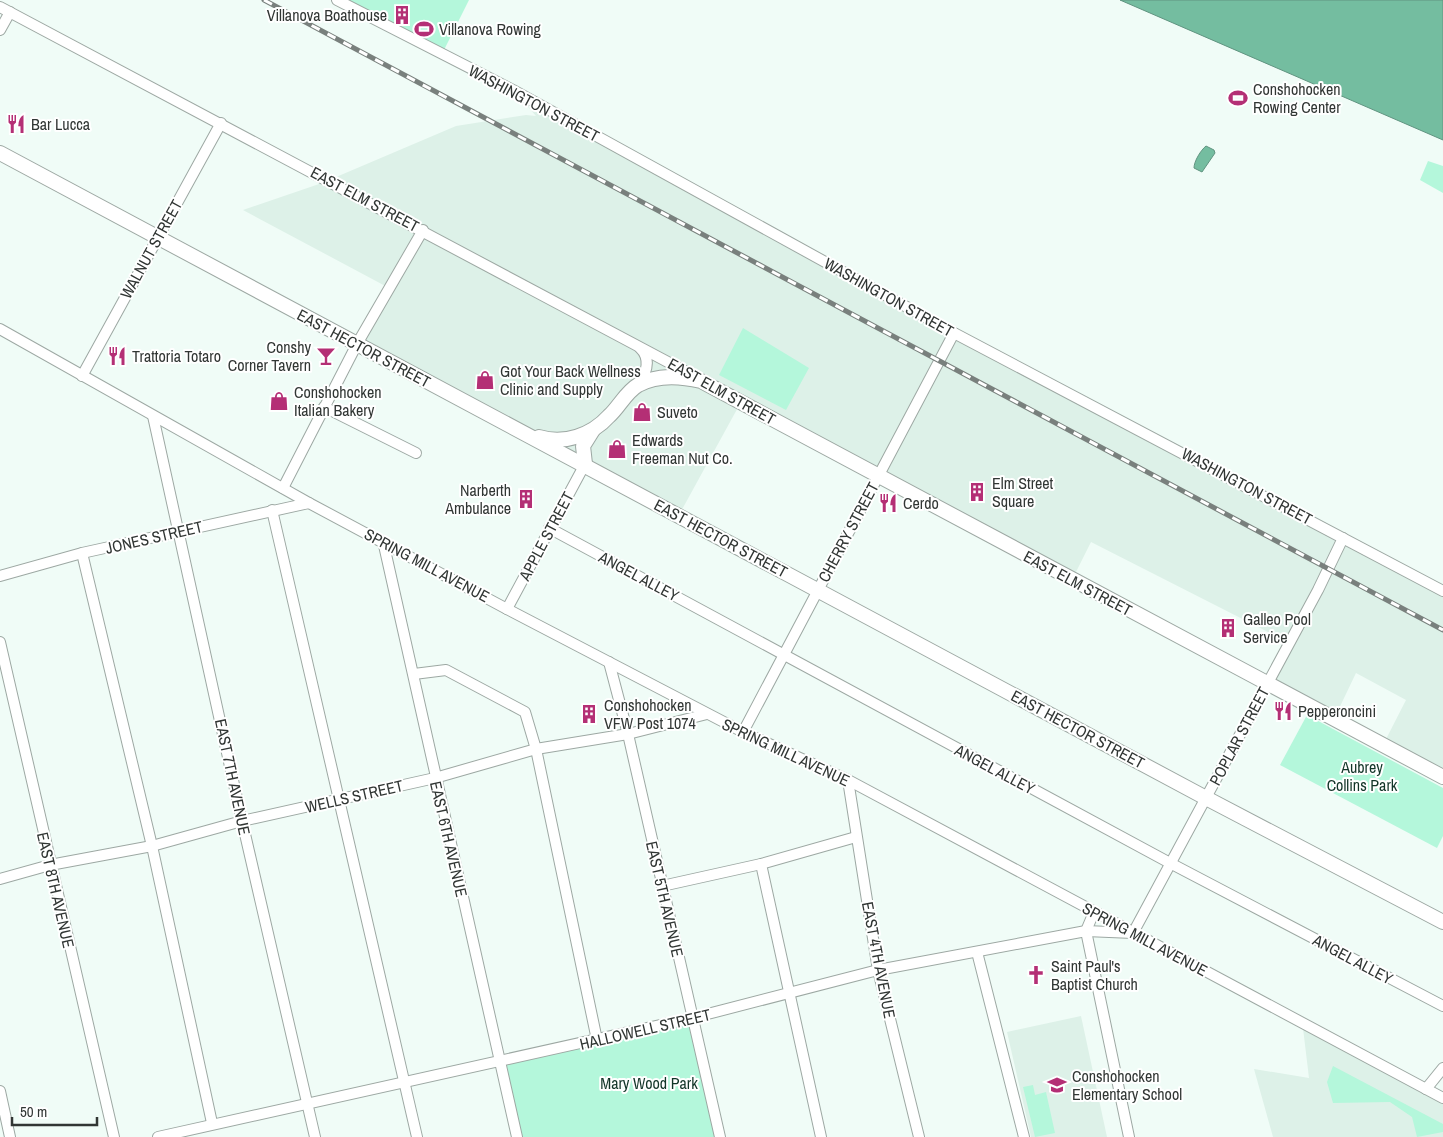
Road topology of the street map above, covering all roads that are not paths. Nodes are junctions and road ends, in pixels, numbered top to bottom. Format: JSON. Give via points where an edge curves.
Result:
{"nodes":[{"id":1,"x":337,"y":0,"type":"edge"},
{"id":2,"x":0,"y":7,"type":"edge"},
{"id":3,"x":10,"y":12,"type":"junction"},
{"id":4,"x":0,"y":30,"type":"edge"},
{"id":5,"x":221,"y":123,"type":"junction"},
{"id":6,"x":0,"y":153,"type":"edge"},
{"id":7,"x":423,"y":230,"type":"junction"},
{"id":8,"x":157,"y":237,"type":"junction"},
{"id":9,"x":0,"y":329,"type":"edge"},
{"id":10,"x":954,"y":333,"type":"junction"},
{"id":11,"x":630,"y":342,"type":"junction"},
{"id":12,"x":356,"y":344,"type":"junction"},
{"id":13,"x":82,"y":376,"type":"junction"},
{"id":14,"x":702,"y":381,"type":"junction"},
{"id":15,"x":638,"y":386,"type":"junction"},
{"id":16,"x":324,"y":407,"type":"junction"},
{"id":17,"x":153,"y":416,"type":"junction"},
{"id":18,"x":511,"y":426,"type":"junction"},
{"id":19,"x":593,"y":430,"type":"junction"},
{"id":20,"x":416,"y":453,"type":"dead end"},
{"id":21,"x":585,"y":464,"type":"junction"},
{"id":22,"x":877,"y":476,"type":"junction"},
{"id":23,"x":282,"y":488,"type":"junction"},
{"id":24,"x":309,"y":503,"type":"junction"},
{"id":25,"x":272,"y":510,"type":"junction"},
{"id":26,"x":549,"y":528,"type":"junction"},
{"id":27,"x":180,"y":532,"type":"junction"},
{"id":28,"x":1343,"y":538,"type":"junction"},
{"id":29,"x":383,"y":541,"type":"junction"},
{"id":30,"x":82,"y":554,"type":"junction"},
{"id":31,"x":0,"y":576,"type":"edge"},
{"id":32,"x":817,"y":590,"type":"junction"},
{"id":33,"x":1443,"y":590,"type":"edge"},
{"id":34,"x":507,"y":609,"type":"junction"},
{"id":35,"x":0,"y":642,"type":"edge"},
{"id":36,"x":784,"y":654,"type":"junction"},
{"id":37,"x":609,"y":662,"type":"junction"},
{"id":38,"x":414,"y":674,"type":"junction"},
{"id":39,"x":1267,"y":684,"type":"junction"},
{"id":40,"x":707,"y":714,"type":"junction"},
{"id":41,"x":743,"y":732,"type":"junction"},
{"id":42,"x":628,"y":734,"type":"junction"},
{"id":43,"x":536,"y":749,"type":"junction"},
{"id":44,"x":1443,"y":777,"type":"edge"},
{"id":45,"x":435,"y":778,"type":"junction"},
{"id":46,"x":848,"y":780,"type":"junction"},
{"id":47,"x":1206,"y":798,"type":"junction"},
{"id":48,"x":340,"y":799,"type":"junction"},
{"id":49,"x":242,"y":821,"type":"junction"},
{"id":50,"x":856,"y":837,"type":"junction"},
{"id":51,"x":152,"y":846,"type":"junction"},
{"id":52,"x":1170,"y":863,"type":"junction"},
{"id":53,"x":761,"y":864,"type":"junction"},
{"id":54,"x":50,"y":865,"type":"junction"},
{"id":55,"x":0,"y":879,"type":"edge"},
{"id":56,"x":662,"y":886,"type":"junction"},
{"id":57,"x":1094,"y":912,"type":"junction"},
{"id":58,"x":1443,"y":922,"type":"edge"},
{"id":59,"x":1086,"y":931,"type":"junction"},
{"id":60,"x":1133,"y":933,"type":"junction"},
{"id":61,"x":977,"y":952,"type":"junction"},
{"id":62,"x":878,"y":970,"type":"junction"},
{"id":63,"x":791,"y":994,"type":"junction"},
{"id":64,"x":1443,"y":1006,"type":"edge"},
{"id":65,"x":692,"y":1018,"type":"junction"},
{"id":66,"x":597,"y":1040,"type":"junction"},
{"id":67,"x":500,"y":1062,"type":"junction"},
{"id":68,"x":1443,"y":1068,"type":"edge"},
{"id":69,"x":404,"y":1081,"type":"junction"},
{"id":70,"x":1426,"y":1089,"type":"junction"},
{"id":71,"x":0,"y":1091,"type":"edge"},
{"id":72,"x":1443,"y":1098,"type":"edge"},
{"id":73,"x":308,"y":1105,"type":"junction"},
{"id":74,"x":212,"y":1123,"type":"junction"},
{"id":75,"x":10,"y":1137,"type":"edge"},
{"id":76,"x":114,"y":1137,"type":"edge"},
{"id":77,"x":158,"y":1137,"type":"edge"},
{"id":78,"x":315,"y":1137,"type":"edge"},
{"id":79,"x":417,"y":1137,"type":"edge"},
{"id":80,"x":518,"y":1137,"type":"edge"},
{"id":81,"x":720,"y":1137,"type":"edge"},
{"id":82,"x":821,"y":1137,"type":"edge"},
{"id":83,"x":919,"y":1137,"type":"edge"},
{"id":84,"x":1024,"y":1137,"type":"edge"},
{"id":85,"x":1130,"y":1137,"type":"edge"}],
"edges":[{"from":1,"to":10,"type":"street","name":"WASHINGTON STREET","via":[[513,90]]},
{"from":2,"to":3,"type":"street","name":"EAST ELM STREET"},
{"from":3,"to":4,"type":"street"},
{"from":3,"to":5,"type":"street","name":"EAST ELM STREET"},
{"from":5,"to":7,"type":"street","name":"EAST ELM STREET"},
{"from":5,"to":8,"type":"street","name":"WALNUT STREET"},
{"from":6,"to":8,"type":"main road","name":"EAST HECTOR STREET"},
{"from":7,"to":11,"type":"street","name":"EAST ELM STREET"},
{"from":7,"to":12,"type":"street"},
{"from":8,"to":12,"type":"main road","name":"EAST HECTOR STREET"},
{"from":8,"to":13,"type":"street","name":"WALNUT STREET"},
{"from":9,"to":13,"type":"street","name":"SPRING MILL AVENUE"},
{"from":10,"to":22,"type":"street","name":"CHERRY STREET"},
{"from":10,"to":28,"type":"street","name":"WASHINGTON STREET"},
{"from":11,"to":14,"type":"street","name":"EAST ELM STREET"},
{"from":11,"to":15,"type":"street","via":[[647,358],[646,370]]},
{"from":12,"to":16,"type":"street"},
{"from":12,"to":18,"type":"main road","name":"EAST HECTOR STREET"},
{"from":13,"to":17,"type":"street","name":"SPRING MILL AVENUE"},
{"from":14,"to":15,"type":"main road","via":[[674,376]]},
{"from":14,"to":22,"type":"main road","name":"EAST ELM STREET"},
{"from":15,"to":19,"type":"main road"},
{"from":16,"to":20,"type":"street"},
{"from":16,"to":23,"type":"street"},
{"from":17,"to":23,"type":"street","name":"SPRING MILL AVENUE"},
{"from":17,"to":27,"type":"street","name":"EAST 7TH AVENUE"},
{"from":18,"to":19,"type":"main road","via":[[556,440],[577,437]]},
{"from":18,"to":21,"type":"main road","name":"EAST HECTOR STREET"},
{"from":19,"to":21,"type":"main road","via":[[583,446]]},
{"from":21,"to":26,"type":"street","name":"APPLE STREET"},
{"from":21,"to":32,"type":"main road","name":"EAST HECTOR STREET"},
{"from":22,"to":32,"type":"street","name":"CHERRY STREET"},
{"from":22,"to":39,"type":"main road","name":"EAST ELM STREET"},
{"from":23,"to":24,"type":"street","name":"SPRING MILL AVENUE"},
{"from":24,"to":25,"type":"street","name":"JONES STREET"},
{"from":24,"to":29,"type":"street","name":"SPRING MILL AVENUE"},
{"from":25,"to":27,"type":"street","name":"JONES STREET"},
{"from":25,"to":48,"type":"street"},
{"from":26,"to":34,"type":"street","name":"APPLE STREET"},
{"from":26,"to":36,"type":"street","name":"ANGEL ALLEY"},
{"from":27,"to":30,"type":"street","name":"JONES STREET"},
{"from":27,"to":49,"type":"street","name":"EAST 7TH AVENUE"},
{"from":28,"to":33,"type":"street","name":"WASHINGTON STREET"},
{"from":28,"to":39,"type":"street","name":"POPLAR STREET"},
{"from":29,"to":34,"type":"street","name":"SPRING MILL AVENUE"},
{"from":29,"to":38,"type":"street","name":"EAST 6TH AVENUE"},
{"from":30,"to":31,"type":"street","name":"JONES STREET"},
{"from":30,"to":51,"type":"street"},
{"from":32,"to":36,"type":"street","name":"CHERRY STREET"},
{"from":32,"to":47,"type":"main road","name":"EAST HECTOR STREET"},
{"from":34,"to":37,"type":"street","name":"SPRING MILL AVENUE"},
{"from":35,"to":54,"type":"street","name":"EAST 8TH AVENUE"},
{"from":36,"to":41,"type":"street","name":"CHERRY STREET"},
{"from":36,"to":52,"type":"street","name":"ANGEL ALLEY"},
{"from":37,"to":40,"type":"street","name":"SPRING MILL AVENUE"},
{"from":37,"to":42,"type":"street","name":"EAST 5TH AVENUE"},
{"from":38,"to":43,"type":"street","via":[[446,670],[525,712]]},
{"from":38,"to":45,"type":"street","name":"EAST 6TH AVENUE"},
{"from":39,"to":44,"type":"main road","name":"EAST ELM STREET"},
{"from":39,"to":47,"type":"street","name":"POPLAR STREET"},
{"from":40,"to":41,"type":"street","name":"SPRING MILL AVENUE"},
{"from":40,"to":42,"type":"street","name":"WELLS STREET"},
{"from":41,"to":46,"type":"street","name":"SPRING MILL AVENUE"},
{"from":42,"to":43,"type":"street","name":"WELLS STREET"},
{"from":42,"to":56,"type":"street","name":"EAST 5TH AVENUE"},
{"from":43,"to":45,"type":"street","name":"WELLS STREET"},
{"from":43,"to":66,"type":"street"},
{"from":45,"to":48,"type":"street","name":"WELLS STREET"},
{"from":45,"to":67,"type":"street","name":"EAST 6TH AVENUE"},
{"from":46,"to":50,"type":"street","name":"EAST 4TH AVENUE"},
{"from":46,"to":57,"type":"street","name":"SPRING MILL AVENUE"},
{"from":47,"to":52,"type":"street","name":"POPLAR STREET"},
{"from":47,"to":58,"type":"main road","name":"EAST HECTOR STREET"},
{"from":48,"to":49,"type":"street","name":"WELLS STREET"},
{"from":48,"to":69,"type":"street"},
{"from":49,"to":51,"type":"street","name":"WELLS STREET"},
{"from":49,"to":73,"type":"street","name":"EAST 7TH AVENUE"},
{"from":50,"to":53,"type":"street"},
{"from":50,"to":62,"type":"street","name":"EAST 4TH AVENUE"},
{"from":51,"to":54,"type":"street","name":"WELLS STREET"},
{"from":51,"to":74,"type":"street"},
{"from":52,"to":60,"type":"street","name":"POPLAR STREET"},
{"from":52,"to":64,"type":"street","name":"ANGEL ALLEY"},
{"from":53,"to":56,"type":"street"},
{"from":53,"to":63,"type":"street"},
{"from":54,"to":55,"type":"street","name":"WELLS STREET"},
{"from":54,"to":76,"type":"street","name":"EAST 8TH AVENUE"},
{"from":56,"to":65,"type":"street","name":"EAST 5TH AVENUE"},
{"from":57,"to":59,"type":"street"},
{"from":57,"to":60,"type":"street","name":"SPRING MILL AVENUE"},
{"from":59,"to":60,"type":"street","name":"HALLOWELL STREET"},
{"from":59,"to":61,"type":"street","name":"HALLOWELL STREET"},
{"from":59,"to":85,"type":"street"},
{"from":60,"to":70,"type":"street","name":"SPRING MILL AVENUE"},
{"from":61,"to":62,"type":"street","name":"HALLOWELL STREET"},
{"from":61,"to":84,"type":"street"},
{"from":62,"to":63,"type":"street","name":"HALLOWELL STREET"},
{"from":62,"to":83,"type":"street","name":"EAST 4TH AVENUE"},
{"from":63,"to":65,"type":"street","name":"HALLOWELL STREET"},
{"from":63,"to":82,"type":"street"},
{"from":65,"to":66,"type":"street","name":"HALLOWELL STREET"},
{"from":65,"to":81,"type":"street","name":"EAST 5TH AVENUE"},
{"from":66,"to":67,"type":"street","name":"HALLOWELL STREET"},
{"from":67,"to":69,"type":"street","name":"HALLOWELL STREET"},
{"from":67,"to":80,"type":"street","name":"EAST 6TH AVENUE"},
{"from":68,"to":70,"type":"street"},
{"from":69,"to":73,"type":"street","name":"HALLOWELL STREET"},
{"from":69,"to":79,"type":"street"},
{"from":70,"to":72,"type":"street","name":"SPRING MILL AVENUE"},
{"from":71,"to":75,"type":"street"},
{"from":73,"to":74,"type":"street","name":"HALLOWELL STREET"},
{"from":73,"to":78,"type":"street","name":"EAST 7TH AVENUE"},
{"from":74,"to":77,"type":"street","name":"HALLOWELL STREET"}]}
